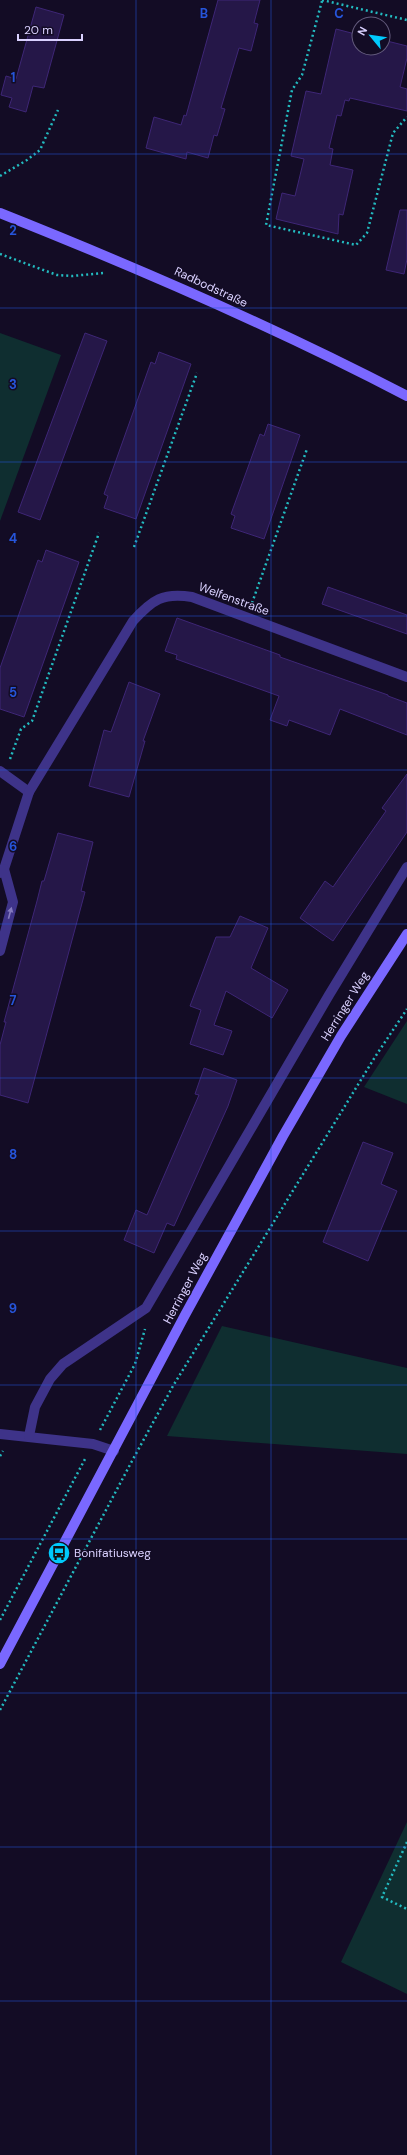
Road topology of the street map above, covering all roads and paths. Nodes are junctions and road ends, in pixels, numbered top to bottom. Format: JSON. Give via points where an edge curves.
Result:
{"nodes":[{"id":1,"x":322,"y":0,"type":"edge"},
{"id":2,"x":407,"y":20,"type":"edge"},
{"id":3,"x":58,"y":110,"type":"dead end"},
{"id":4,"x":407,"y":117,"type":"edge"},
{"id":5,"x":0,"y":176,"type":"edge"},
{"id":6,"x":0,"y":213,"type":"edge"},
{"id":7,"x":0,"y":254,"type":"edge"},
{"id":8,"x":110,"y":272,"type":"dead end"},
{"id":9,"x":197,"y":373,"type":"dead end"},
{"id":10,"x":407,"y":396,"type":"edge"},
{"id":11,"x":307,"y":449,"type":"dead end"},
{"id":12,"x":99,"y":534,"type":"dead end"},
{"id":13,"x":134,"y":547,"type":"dead end"},
{"id":14,"x":247,"y":617,"type":"junction"},
{"id":15,"x":407,"y":677,"type":"edge"},
{"id":16,"x":2,"y":772,"type":"edge"},
{"id":17,"x":29,"y":792,"type":"junction"},
{"id":18,"x":407,"y":867,"type":"edge"},
{"id":19,"x":2,"y":871,"type":"edge"},
{"id":20,"x":407,"y":934,"type":"edge"},
{"id":21,"x":0,"y":951,"type":"edge"},
{"id":22,"x":407,"y":1009,"type":"edge"},
{"id":23,"x":146,"y":1308,"type":"junction"},
{"id":24,"x":0,"y":1434,"type":"edge"},
{"id":25,"x":29,"y":1436,"type":"junction"},
{"id":26,"x":93,"y":1444,"type":"junction"},
{"id":27,"x":114,"y":1451,"type":"junction"},
{"id":28,"x":0,"y":1620,"type":"edge"},
{"id":29,"x":0,"y":1664,"type":"edge"},
{"id":30,"x":0,"y":1710,"type":"edge"},
{"id":31,"x":407,"y":1842,"type":"edge"},
{"id":32,"x":407,"y":1909,"type":"edge"}],
"edges":[{"from":1,"to":2,"type":"path"},
{"from":1,"to":4,"type":"path","via":[[302,75],[292,90],[266,225],[356,245],[368,233],[393,133]]},
{"from":3,"to":5,"type":"path","via":[[40,150]]},
{"from":6,"to":10,"type":"main road","name":"Radbodstraße","via":[[140,269],[349,366]]},
{"from":7,"to":8,"type":"path","via":[[58,275]]},
{"from":9,"to":13,"type":"path"},
{"from":11,"to":14,"type":"path"},
{"from":12,"to":16,"type":"path","via":[[32,721],[20,729]]},
{"from":14,"to":15,"type":"street","name":"Welfenstraße"},
{"from":14,"to":17,"type":"street","name":"Welfenstraße","via":[[181,595],[157,599],[146,607],[133,620]]},
{"from":16,"to":17,"type":"street"},
{"from":17,"to":19,"type":"street","name":"Welfenstraße"},
{"from":18,"to":23,"type":"street","name":"Herringer Weg"},
{"from":21,"to":19,"type":"street","one_way":true,"via":[[13,902]]},
{"from":20,"to":27,"type":"main road","name":"Herringer Weg","via":[[341,1036],[287,1129]]},
{"from":22,"to":30,"type":"path","via":[[374,1057],[173,1386]]},
{"from":23,"to":25,"type":"street","name":"Herringer Weg","via":[[63,1364],[50,1378],[35,1407]]},
{"from":23,"to":26,"type":"path","via":[[144,1337],[135,1364]]},
{"from":24,"to":25,"type":"street"},
{"from":25,"to":26,"type":"street"},
{"from":26,"to":27,"type":"street"},
{"from":26,"to":28,"type":"path"},
{"from":27,"to":29,"type":"main road","name":"Herringer Weg"},
{"from":31,"to":32,"type":"path","via":[[382,1897]]}]}
